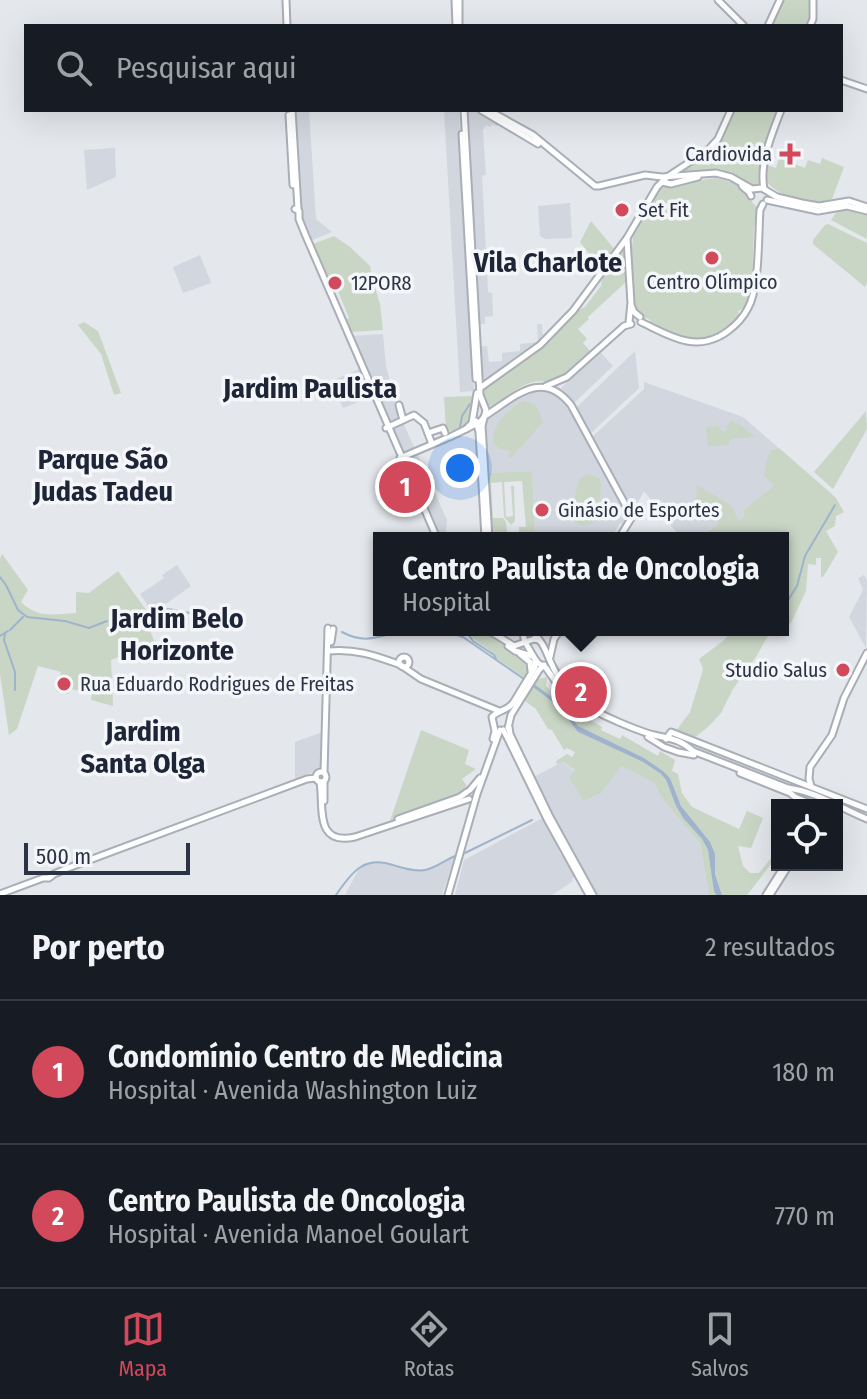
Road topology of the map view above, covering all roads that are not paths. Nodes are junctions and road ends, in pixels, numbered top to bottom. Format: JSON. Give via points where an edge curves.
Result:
{"nodes":[{"id":1,"x":285,"y":0,"type":"edge"},
{"id":2,"x":457,"y":0,"type":"edge"},
{"id":3,"x":718,"y":0,"type":"edge"},
{"id":4,"x":780,"y":0,"type":"edge"},
{"id":5,"x":813,"y":0,"type":"edge"},
{"id":6,"x":286,"y":24,"type":"edge"},
{"id":7,"x":458,"y":24,"type":"edge"},
{"id":8,"x":742,"y":24,"type":"edge"},
{"id":9,"x":769,"y":24,"type":"edge"},
{"id":10,"x":811,"y":24,"type":"edge"},
{"id":11,"x":843,"y":83,"type":"edge"},
{"id":12,"x":867,"y":91,"type":"edge"},
{"id":13,"x":290,"y":112,"type":"edge"},
{"id":14,"x":463,"y":112,"type":"edge"},
{"id":15,"x":463,"y":112,"type":"edge"},
{"id":16,"x":485,"y":112,"type":"edge"},
{"id":17,"x":492,"y":112,"type":"edge"},
{"id":18,"x":730,"y":112,"type":"edge"},
{"id":19,"x":780,"y":112,"type":"edge"},
{"id":20,"x":763,"y":179,"type":"junction"},
{"id":21,"x":664,"y":180,"type":"junction"},
{"id":22,"x":754,"y":190,"type":"junction"},
{"id":23,"x":766,"y":191,"type":"junction"},
{"id":24,"x":758,"y":201,"type":"junction"},
{"id":25,"x":786,"y":201,"type":"junction"},
{"id":26,"x":867,"y":209,"type":"edge"},
{"id":27,"x":628,"y":236,"type":"junction"},
{"id":28,"x":631,"y":303,"type":"junction"},
{"id":29,"x":640,"y":319,"type":"junction"},
{"id":30,"x":630,"y":321,"type":"junction"},
{"id":31,"x":567,"y":377,"type":"junction"},
{"id":32,"x":543,"y":386,"type":"junction"},
{"id":33,"x":479,"y":387,"type":"junction"},
{"id":34,"x":561,"y":393,"type":"junction"},
{"id":35,"x":399,"y":405,"type":"dead end"},
{"id":36,"x":483,"y":405,"type":"junction"},
{"id":37,"x":473,"y":412,"type":"junction"},
{"id":38,"x":485,"y":416,"type":"junction"},
{"id":39,"x":403,"y":420,"type":"junction"},
{"id":40,"x":478,"y":426,"type":"junction"},
{"id":41,"x":387,"y":427,"type":"junction"},
{"id":42,"x":468,"y":428,"type":"junction"},
{"id":43,"x":428,"y":433,"type":"junction"},
{"id":44,"x":446,"y":434,"type":"junction"},
{"id":45,"x":434,"y":444,"type":"junction"},
{"id":46,"x":400,"y":458,"type":"junction"},
{"id":47,"x":432,"y":532,"type":"edge"},
{"id":48,"x":487,"y":532,"type":"edge"},
{"id":49,"x":487,"y":532,"type":"edge"},
{"id":50,"x":621,"y":532,"type":"edge"},
{"id":51,"x":330,"y":629,"type":"dead end"},
{"id":52,"x":494,"y":636,"type":"edge"},
{"id":53,"x":496,"y":636,"type":"edge"},
{"id":54,"x":524,"y":636,"type":"edge"},
{"id":55,"x":536,"y":636,"type":"edge"},
{"id":56,"x":553,"y":636,"type":"edge"},
{"id":57,"x":555,"y":636,"type":"edge"},
{"id":58,"x":525,"y":642,"type":"junction"},
{"id":59,"x":541,"y":642,"type":"junction"},
{"id":60,"x":328,"y":651,"type":"junction"},
{"id":61,"x":515,"y":651,"type":"junction"},
{"id":62,"x":867,"y":653,"type":"edge"},
{"id":63,"x":534,"y":658,"type":"junction"},
{"id":64,"x":549,"y":658,"type":"junction"},
{"id":65,"x":401,"y":663,"type":"junction"},
{"id":66,"x":543,"y":665,"type":"junction"},
{"id":67,"x":417,"y":676,"type":"junction"},
{"id":68,"x":532,"y":678,"type":"junction"},
{"id":69,"x":553,"y":679,"type":"junction"},
{"id":70,"x":498,"y":713,"type":"junction"},
{"id":71,"x":493,"y":726,"type":"junction"},
{"id":72,"x":506,"y":727,"type":"junction"},
{"id":73,"x":670,"y":734,"type":"junction"},
{"id":74,"x":509,"y":740,"type":"junction"},
{"id":75,"x":690,"y":740,"type":"junction"},
{"id":76,"x":495,"y":742,"type":"junction"},
{"id":77,"x":683,"y":742,"type":"junction"},
{"id":78,"x":664,"y":747,"type":"junction"},
{"id":79,"x":693,"y":751,"type":"junction"},
{"id":80,"x":678,"y":752,"type":"junction"},
{"id":81,"x":320,"y":778,"type":"junction"},
{"id":82,"x":807,"y":785,"type":"junction"},
{"id":83,"x":829,"y":794,"type":"junction"},
{"id":84,"x":472,"y":795,"type":"junction"},
{"id":85,"x":799,"y":799,"type":"joint"},
{"id":86,"x":826,"y":799,"type":"edge"},
{"id":87,"x":831,"y":799,"type":"edge"},
{"id":88,"x":843,"y":809,"type":"edge"},
{"id":89,"x":867,"y":809,"type":"edge"},
{"id":90,"x":843,"y":814,"type":"edge"},
{"id":91,"x":867,"y":820,"type":"edge"},
{"id":92,"x":556,"y":832,"type":"junction"},
{"id":93,"x":783,"y":871,"type":"edge"},
{"id":94,"x":0,"y":892,"type":"edge"},
{"id":95,"x":447,"y":895,"type":"edge"},
{"id":96,"x":591,"y":895,"type":"edge"},
{"id":97,"x":768,"y":895,"type":"edge"}],
"edges":[{"from":1,"to":6,"type":"street"},
{"from":2,"to":7,"type":"street"},
{"from":3,"to":8,"type":"street"},
{"from":4,"to":9,"type":"street"},
{"from":5,"to":10,"type":"street"},
{"from":11,"to":12,"type":"street"},
{"from":13,"to":41,"type":"street","via":[[296,212]]},
{"from":14,"to":33,"type":"street"},
{"from":15,"to":33,"type":"street"},
{"from":16,"to":21,"type":"street","via":[[534,140],[594,189],[645,178]]},
{"from":17,"to":21,"type":"street","via":[[533,135],[595,186],[645,175]]},
{"from":18,"to":21,"type":"street","via":[[708,150]]},
{"from":19,"to":20,"type":"street"},
{"from":20,"to":23,"type":"street"},
{"from":20,"to":25,"type":"street"},
{"from":21,"to":22,"type":"street","via":[[716,173]]},
{"from":21,"to":24,"type":"street","via":[[667,184],[717,176],[734,181]]},
{"from":21,"to":27,"type":"street"},
{"from":22,"to":23,"type":"street"},
{"from":22,"to":24,"type":"street"},
{"from":23,"to":24,"type":"street"},
{"from":23,"to":25,"type":"street"},
{"from":24,"to":25,"type":"street"},
{"from":24,"to":29,"type":"street","via":[[754,289],[736,324],[718,338],[694,342]]},
{"from":25,"to":26,"type":"street","via":[[818,211]]},
{"from":27,"to":28,"type":"street"},
{"from":27,"to":33,"type":"street","via":[[573,311],[540,345]]},
{"from":28,"to":29,"type":"street"},
{"from":28,"to":30,"type":"street"},
{"from":29,"to":30,"type":"street","via":[[634,315]]},
{"from":30,"to":31,"type":"street"},
{"from":31,"to":32,"type":"street"},
{"from":31,"to":34,"type":"street","via":[[557,388]]},
{"from":32,"to":34,"type":"street"},
{"from":32,"to":38,"type":"street","via":[[526,390]]},
{"from":33,"to":36,"type":"street"},
{"from":33,"to":37,"type":"street"},
{"from":34,"to":50,"type":"street","via":[[631,515]]},
{"from":35,"to":39,"type":"street"},
{"from":36,"to":37,"type":"street"},
{"from":36,"to":38,"type":"street"},
{"from":37,"to":38,"type":"street"},
{"from":37,"to":40,"type":"street"},
{"from":37,"to":42,"type":"street"},
{"from":38,"to":40,"type":"street"},
{"from":38,"to":48,"type":"street"},
{"from":39,"to":41,"type":"street"},
{"from":39,"to":43,"type":"street","via":[[414,415]]},
{"from":40,"to":42,"type":"street"},
{"from":40,"to":49,"type":"street"},
{"from":41,"to":46,"type":"street"},
{"from":42,"to":44,"type":"street"},
{"from":43,"to":44,"type":"street"},
{"from":43,"to":45,"type":"street"},
{"from":44,"to":45,"type":"street"},
{"from":45,"to":46,"type":"street"},
{"from":46,"to":47,"type":"street"},
{"from":51,"to":60,"type":"street"},
{"from":52,"to":61,"type":"street"},
{"from":53,"to":58,"type":"street","via":[[514,646]]},
{"from":54,"to":58,"type":"street"},
{"from":55,"to":59,"type":"street"},
{"from":56,"to":59,"type":"street"},
{"from":57,"to":64,"type":"street"},
{"from":58,"to":59,"type":"street"},
{"from":58,"to":63,"type":"street"},
{"from":59,"to":64,"type":"street"},
{"from":60,"to":65,"type":"street","via":[[374,654]]},
{"from":60,"to":81,"type":"street"},
{"from":61,"to":63,"type":"street"},
{"from":61,"to":68,"type":"street","via":[[530,662]]},
{"from":62,"to":82,"type":"street","via":[[834,731],[810,767]]},
{"from":63,"to":66,"type":"street"},
{"from":63,"to":68,"type":"street"},
{"from":64,"to":66,"type":"street"},
{"from":64,"to":73,"type":"street","via":[[564,687],[585,706],[652,735]]},
{"from":65,"to":67,"type":"street"},
{"from":65,"to":67,"type":"street","via":[[409,662]]},
{"from":66,"to":68,"type":"street"},
{"from":66,"to":69,"type":"street"},
{"from":67,"to":70,"type":"street"},
{"from":68,"to":69,"type":"street","via":[[543,673]]},
{"from":68,"to":70,"type":"street","via":[[510,708]]},
{"from":68,"to":72,"type":"street"},
{"from":69,"to":78,"type":"street","via":[[585,709]]},
{"from":70,"to":71,"type":"street"},
{"from":70,"to":72,"type":"street","via":[[507,714]]},
{"from":71,"to":72,"type":"street"},
{"from":71,"to":84,"type":"street","via":[[494,737]]},
{"from":72,"to":74,"type":"street"},
{"from":72,"to":76,"type":"street"},
{"from":72,"to":92,"type":"street"},
{"from":73,"to":75,"type":"street"},
{"from":73,"to":77,"type":"street"},
{"from":73,"to":78,"type":"street"},
{"from":74,"to":76,"type":"street"},
{"from":74,"to":92,"type":"street"},
{"from":75,"to":79,"type":"street"},
{"from":75,"to":82,"type":"street"},
{"from":76,"to":84,"type":"street"},
{"from":77,"to":79,"type":"street"},
{"from":77,"to":80,"type":"street"},
{"from":78,"to":80,"type":"street"},
{"from":79,"to":82,"type":"street","via":[[788,788]]},
{"from":80,"to":85,"type":"street"},
{"from":81,"to":84,"type":"street","via":[[324,818],[332,831],[345,837]]},
{"from":81,"to":94,"type":"street"},
{"from":82,"to":83,"type":"street"},
{"from":82,"to":85,"type":"street"},
{"from":82,"to":86,"type":"street"},
{"from":83,"to":87,"type":"street"},
{"from":83,"to":89,"type":"street"},
{"from":84,"to":95,"type":"street"},
{"from":88,"to":91,"type":"street"},
{"from":90,"to":91,"type":"street"},
{"from":92,"to":96,"type":"street"},
{"from":93,"to":97,"type":"street"}]}
